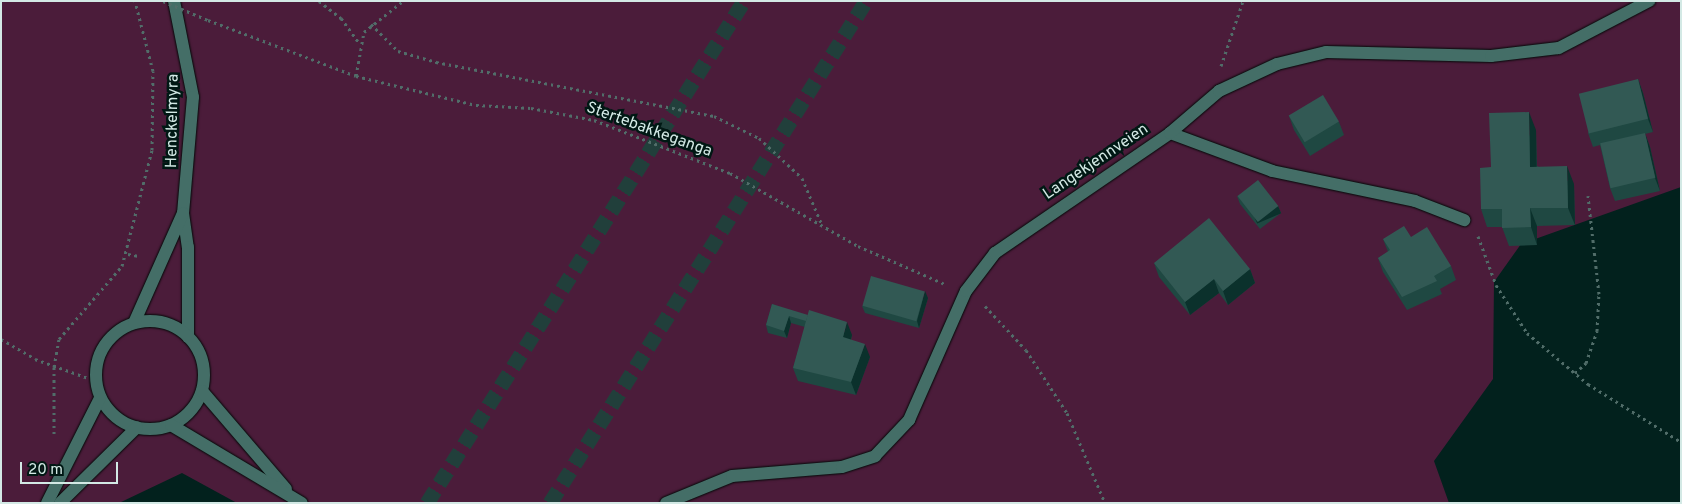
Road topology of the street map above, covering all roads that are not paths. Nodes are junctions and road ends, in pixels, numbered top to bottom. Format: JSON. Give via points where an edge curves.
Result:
{"nodes":[{"id":1,"x":174,"y":1,"type":"edge"},
{"id":2,"x":1648,"y":1,"type":"edge"},
{"id":3,"x":1170,"y":132,"type":"junction"},
{"id":4,"x":183,"y":213,"type":"junction"},
{"id":5,"x":1464,"y":220,"type":"road end"},
{"id":6,"x":134,"y":323,"type":"junction"},
{"id":7,"x":188,"y":337,"type":"junction"},
{"id":8,"x":202,"y":391,"type":"junction"},
{"id":9,"x":100,"y":398,"type":"junction"},
{"id":10,"x":170,"y":425,"type":"junction"},
{"id":11,"x":136,"y":427,"type":"junction"},
{"id":12,"x":288,"y":491,"type":"junction"},
{"id":13,"x":47,"y":503,"type":"edge"},
{"id":14,"x":60,"y":503,"type":"edge"},
{"id":15,"x":302,"y":503,"type":"edge"},
{"id":16,"x":666,"y":503,"type":"edge"}],
"edges":[{"from":1,"to":4,"type":"street","name":"Henckelmyra","via":[[193,97]]},
{"from":2,"to":3,"type":"street","name":"Langekjennveien","via":[[1559,48],[1490,56],[1326,52],[1277,64],[1219,91]]},
{"from":3,"to":5,"type":"street","via":[[1272,170],[1416,200]]},
{"from":3,"to":16,"type":"street","name":"Langekjennveien","via":[[1019,233],[995,253],[966,291],[910,420],[875,456],[842,467],[732,476]]},
{"from":4,"to":6,"type":"street","name":"Henckelmyra"},
{"from":4,"to":7,"type":"street","name":"Henckelmyra","via":[[188,248]]},
{"from":6,"to":7,"type":"street","via":[[153,321]]},
{"from":6,"to":9,"type":"street","via":[[105,346],[96,380]]},
{"from":7,"to":8,"type":"street","via":[[199,352],[204,371]]},
{"from":8,"to":10,"type":"street","via":[[184,417]]},
{"from":8,"to":12,"type":"street","via":[[259,452]]},
{"from":9,"to":11,"type":"street","via":[[122,422]]},
{"from":9,"to":13,"type":"street"},
{"from":10,"to":11,"type":"street"},
{"from":10,"to":12,"type":"street"},
{"from":11,"to":14,"type":"street"},
{"from":12,"to":15,"type":"street"}]}
